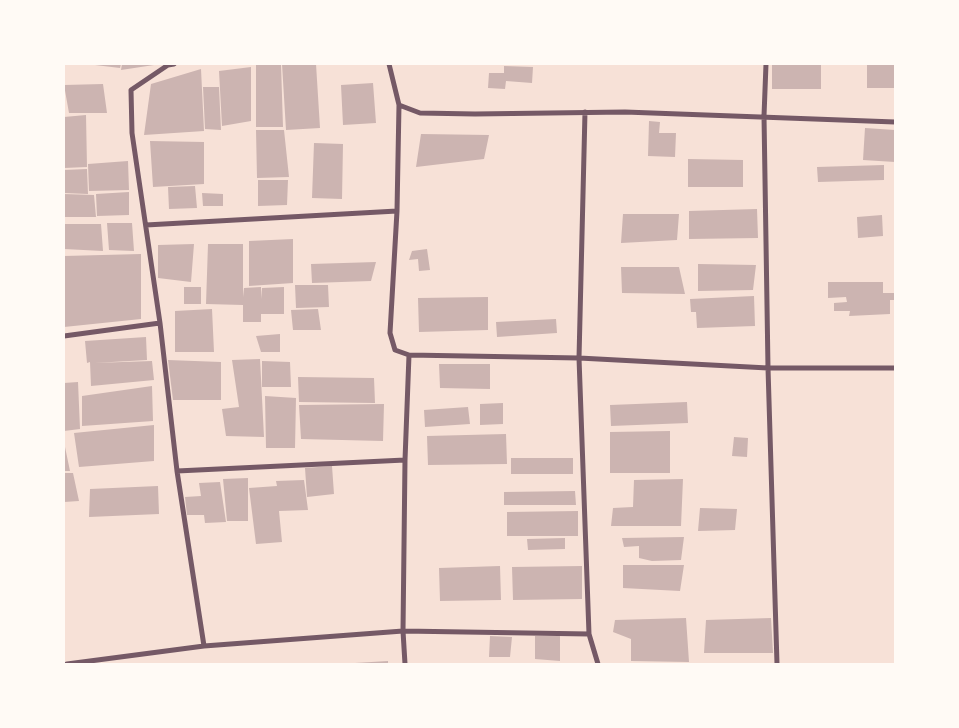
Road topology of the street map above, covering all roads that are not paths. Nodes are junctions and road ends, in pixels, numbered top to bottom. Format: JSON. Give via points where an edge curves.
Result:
{"nodes":[{"id":1,"x":174,"y":64,"type":"edge"},
{"id":2,"x":389,"y":64,"type":"edge"},
{"id":3,"x":766,"y":64,"type":"edge"},
{"id":4,"x":399,"y":105,"type":"junction"},
{"id":5,"x":586,"y":112,"type":"junction"},
{"id":6,"x":764,"y":116,"type":"junction"},
{"id":7,"x":895,"y":122,"type":"edge"},
{"id":8,"x":398,"y":211,"type":"junction"},
{"id":9,"x":146,"y":225,"type":"junction"},
{"id":10,"x":160,"y":322,"type":"junction"},
{"id":11,"x":64,"y":336,"type":"edge"},
{"id":12,"x":409,"y":355,"type":"junction"},
{"id":13,"x":579,"y":358,"type":"junction"},
{"id":14,"x":768,"y":368,"type":"junction"},
{"id":15,"x":895,"y":368,"type":"edge"},
{"id":16,"x":405,"y":460,"type":"junction"},
{"id":17,"x":177,"y":470,"type":"junction"},
{"id":18,"x":403,"y":631,"type":"junction"},
{"id":19,"x":589,"y":634,"type":"junction"},
{"id":20,"x":204,"y":646,"type":"junction"},
{"id":21,"x":67,"y":664,"type":"edge"},
{"id":22,"x":405,"y":664,"type":"edge"},
{"id":23,"x":598,"y":664,"type":"edge"},
{"id":24,"x":777,"y":664,"type":"edge"}],
"edges":[{"from":1,"to":9,"type":"street","via":[[131,90],[132,133]]},
{"from":2,"to":4,"type":"street"},
{"from":3,"to":6,"type":"street"},
{"from":4,"to":5,"type":"street","via":[[420,113]]},
{"from":4,"to":8,"type":"street"},
{"from":5,"to":6,"type":"street"},
{"from":5,"to":13,"type":"street"},
{"from":6,"to":7,"type":"street"},
{"from":6,"to":14,"type":"street"},
{"from":8,"to":9,"type":"street"},
{"from":8,"to":12,"type":"street","via":[[390,333],[395,350]]},
{"from":9,"to":10,"type":"street"},
{"from":10,"to":11,"type":"street"},
{"from":10,"to":17,"type":"street"},
{"from":12,"to":13,"type":"street"},
{"from":12,"to":16,"type":"street"},
{"from":13,"to":14,"type":"street"},
{"from":13,"to":19,"type":"street"},
{"from":14,"to":15,"type":"street"},
{"from":14,"to":24,"type":"street"},
{"from":16,"to":17,"type":"street"},
{"from":16,"to":18,"type":"street"},
{"from":17,"to":20,"type":"street"},
{"from":18,"to":19,"type":"street"},
{"from":18,"to":20,"type":"street"},
{"from":18,"to":22,"type":"street"},
{"from":19,"to":23,"type":"street"},
{"from":20,"to":21,"type":"street"}]}
